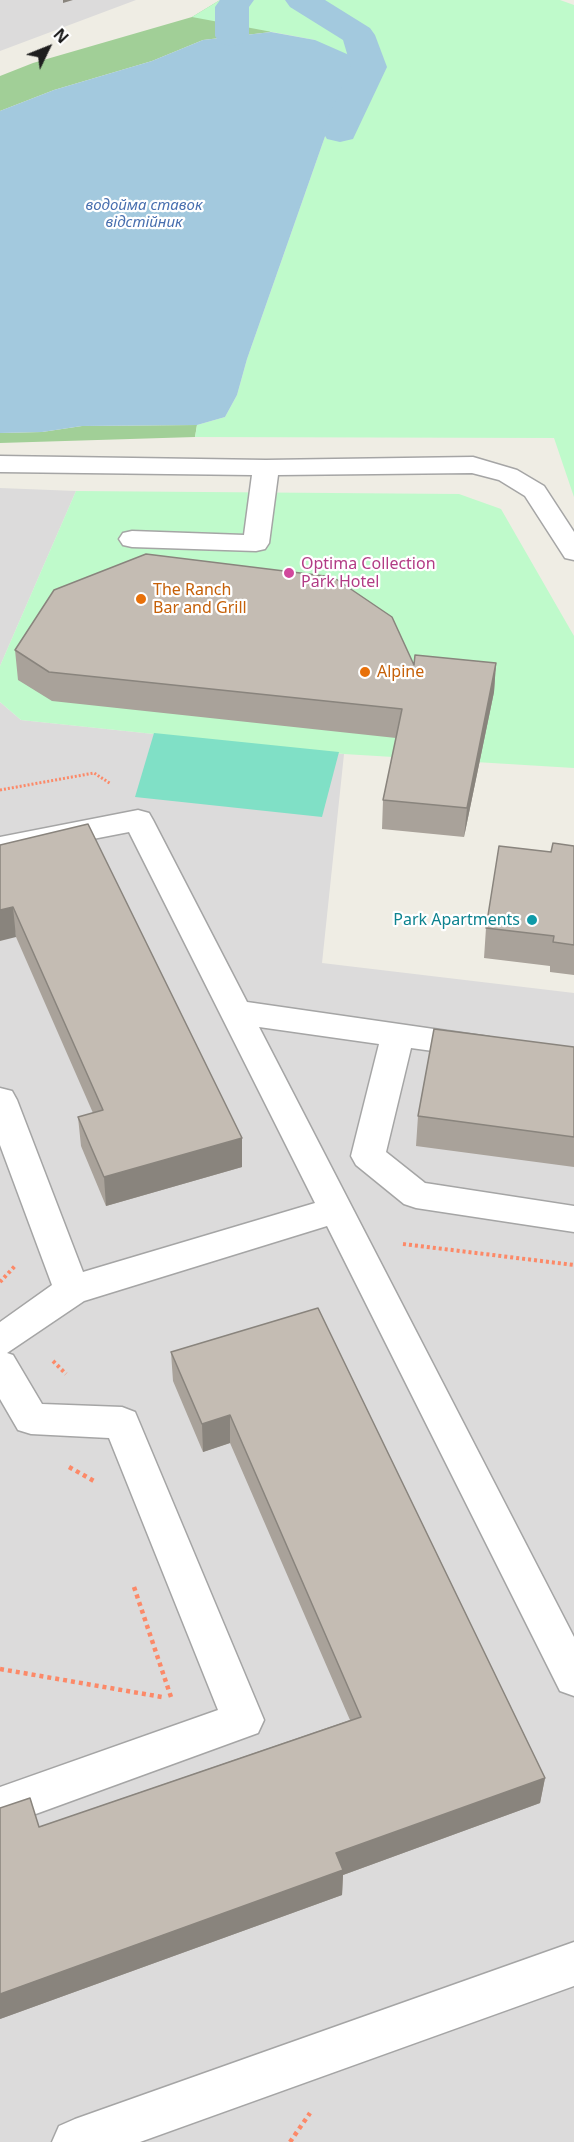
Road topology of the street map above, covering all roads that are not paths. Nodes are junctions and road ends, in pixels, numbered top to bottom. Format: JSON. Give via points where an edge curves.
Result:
{"nodes":[{"id":1,"x":0,"y":464,"type":"edge"},
{"id":2,"x":266,"y":468,"type":"junction"},
{"id":3,"x":132,"y":539,"type":"dead end"},
{"id":4,"x":574,"y":552,"type":"edge"},
{"id":5,"x":0,"y":847,"type":"edge"},
{"id":6,"x":237,"y":1012,"type":"junction"},
{"id":7,"x":398,"y":1035,"type":"junction"},
{"id":8,"x":504,"y":1048,"type":"edge"},
{"id":9,"x":0,"y":1100,"type":"edge"},
{"id":10,"x":336,"y":1210,"type":"junction"},
{"id":11,"x":574,"y":1219,"type":"edge"},
{"id":12,"x":72,"y":1290,"type":"junction"},
{"id":13,"x":0,"y":1341,"type":"edge"},
{"id":14,"x":0,"y":1366,"type":"edge"},
{"id":15,"x":572,"y":1672,"type":"edge"},
{"id":16,"x":0,"y":1807,"type":"edge"},
{"id":17,"x":574,"y":1964,"type":"edge"},
{"id":18,"x":75,"y":2142,"type":"edge"}],
"edges":[{"from":1,"to":2,"type":"street"},
{"from":2,"to":3,"type":"street","via":[[256,543]]},
{"from":2,"to":4,"type":"street","via":[[473,465],[508,475],[535,491]]},
{"from":5,"to":6,"type":"street","via":[[138,820]]},
{"from":6,"to":7,"type":"street"},
{"from":6,"to":10,"type":"street"},
{"from":7,"to":8,"type":"street"},
{"from":7,"to":11,"type":"street","via":[[368,1156],[416,1195]]},
{"from":9,"to":12,"type":"street"},
{"from":10,"to":12,"type":"street"},
{"from":10,"to":15,"type":"street"},
{"from":12,"to":13,"type":"street"},
{"from":14,"to":16,"type":"street","via":[[31,1419],[122,1423],[243,1720]]},
{"from":17,"to":18,"type":"street"}]}
